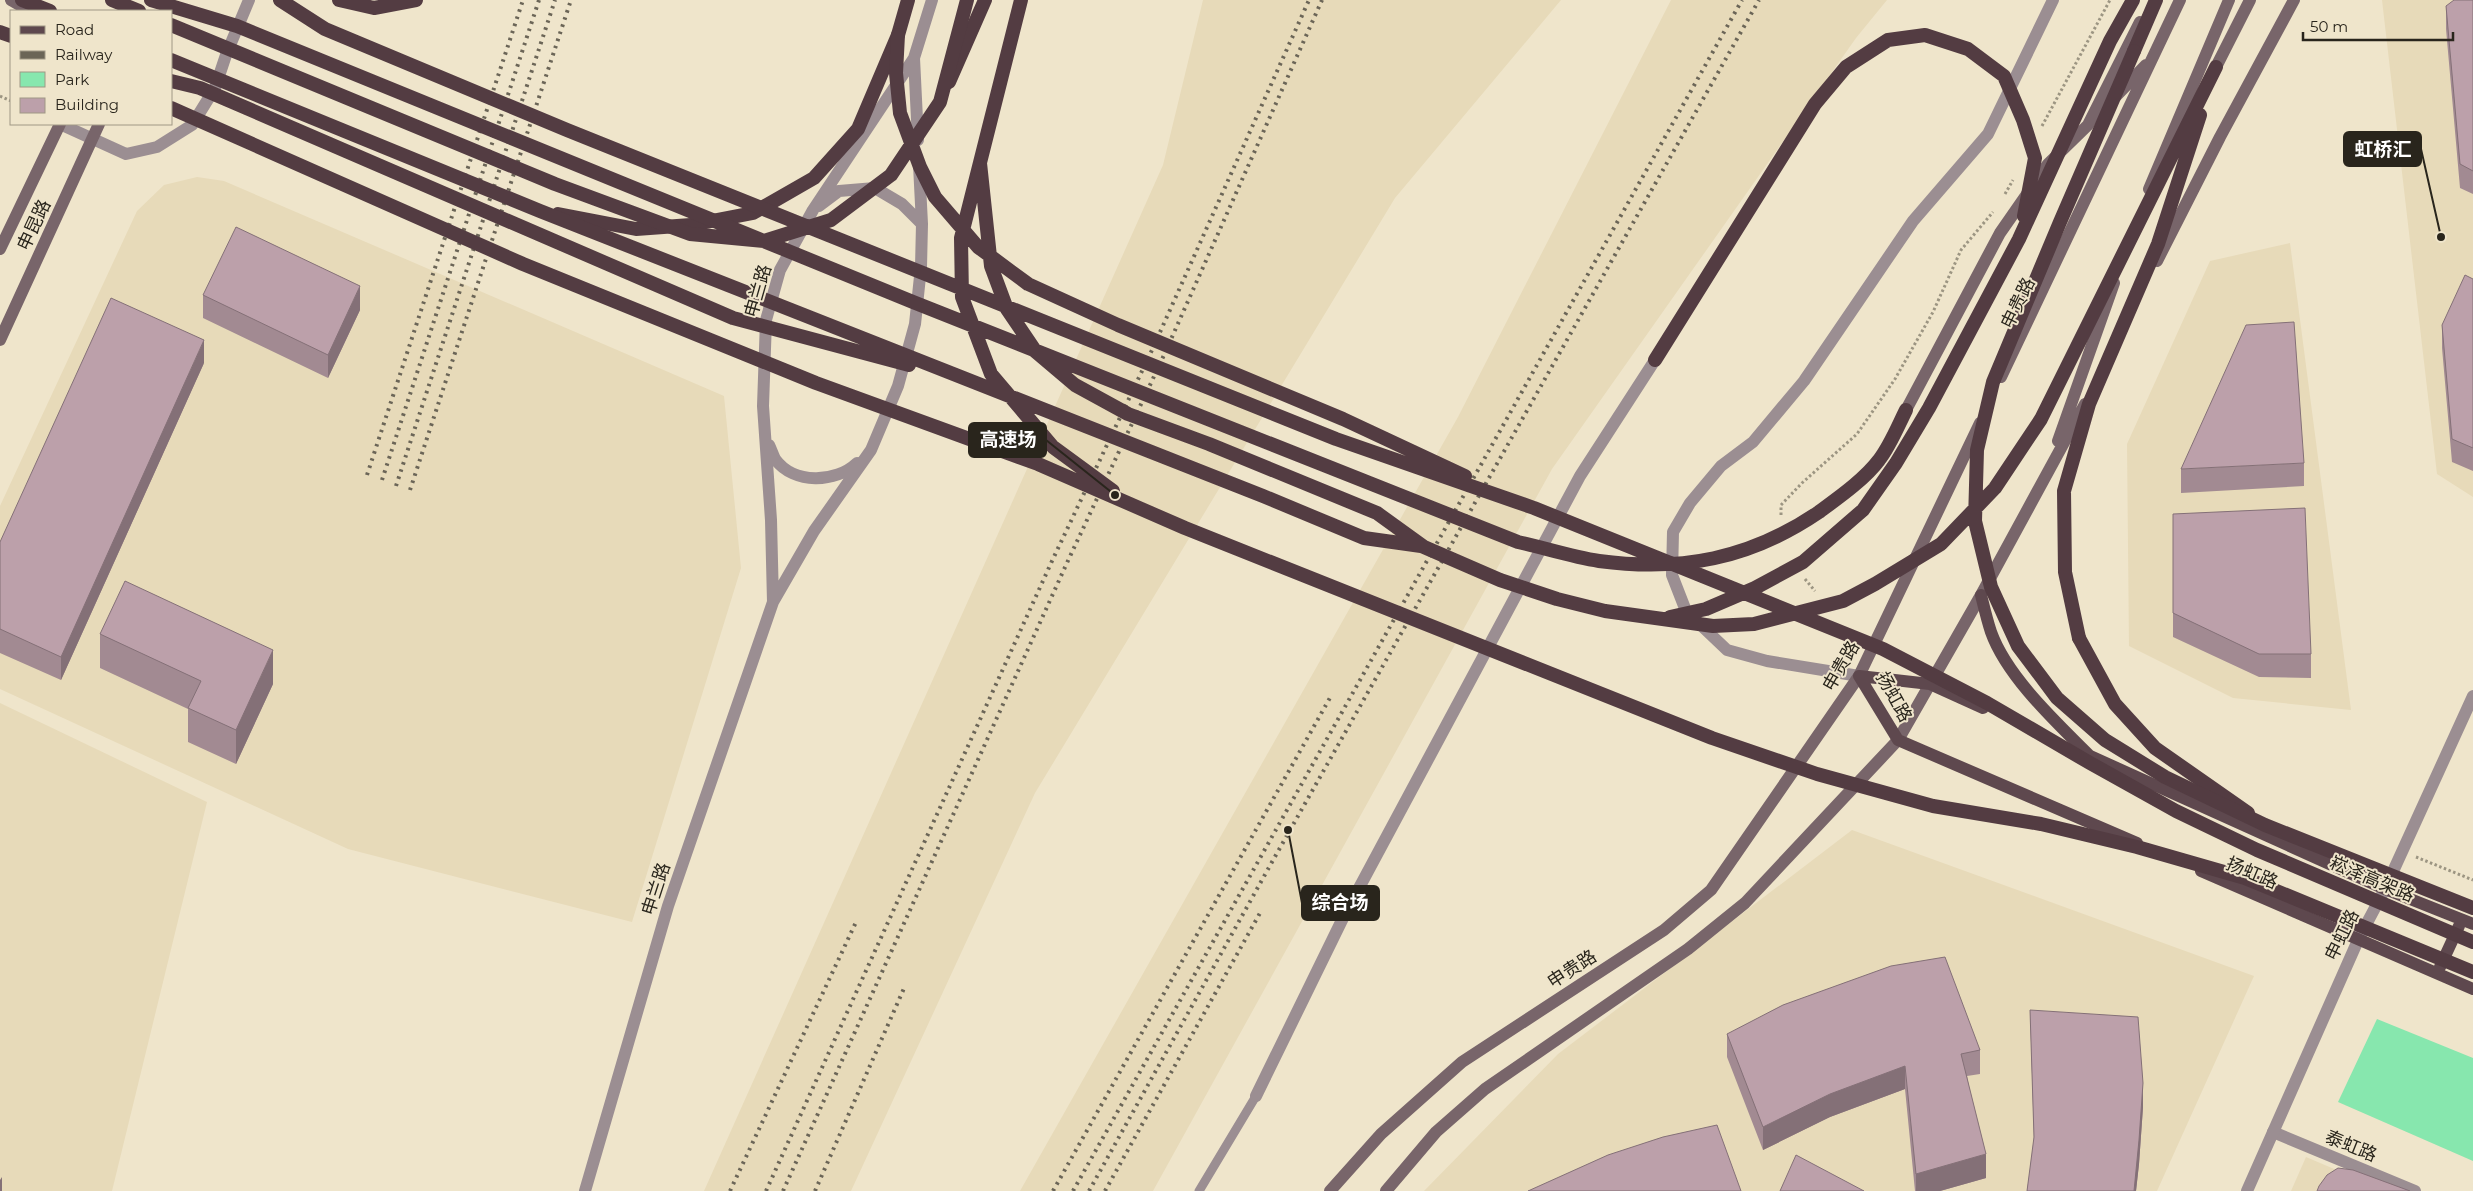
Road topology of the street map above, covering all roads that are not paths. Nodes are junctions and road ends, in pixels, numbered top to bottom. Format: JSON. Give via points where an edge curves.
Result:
{"nodes":[{"id":1,"x":11,"y":0,"type":"edge"},
{"id":2,"x":22,"y":0,"type":"edge"},
{"id":3,"x":112,"y":0,"type":"edge"},
{"id":4,"x":151,"y":0,"type":"edge"},
{"id":5,"x":250,"y":0,"type":"edge"},
{"id":6,"x":280,"y":0,"type":"edge"},
{"id":7,"x":339,"y":0,"type":"edge"},
{"id":8,"x":416,"y":0,"type":"edge"},
{"id":9,"x":908,"y":0,"type":"edge"},
{"id":10,"x":932,"y":0,"type":"edge"},
{"id":11,"x":967,"y":0,"type":"edge"},
{"id":12,"x":985,"y":0,"type":"edge"},
{"id":13,"x":2053,"y":0,"type":"edge"},
{"id":14,"x":2133,"y":0,"type":"edge"},
{"id":15,"x":2151,"y":0,"type":"edge"},
{"id":16,"x":2156,"y":0,"type":"edge"},
{"id":17,"x":2180,"y":0,"type":"edge"},
{"id":18,"x":2229,"y":0,"type":"edge"},
{"id":19,"x":2250,"y":0,"type":"edge"},
{"id":20,"x":2294,"y":0,"type":"edge"},
{"id":21,"x":1019,"y":5,"type":"edge"},
{"id":22,"x":28,"y":10,"type":"edge"},
{"id":23,"x":47,"y":10,"type":"edge"},
{"id":24,"x":137,"y":10,"type":"edge"},
{"id":25,"x":172,"y":25,"type":"edge"},
{"id":26,"x":898,"y":35,"type":"junction"},
{"id":27,"x":914,"y":58,"type":"junction"},
{"id":28,"x":2153,"y":58,"type":"junction"},
{"id":29,"x":172,"y":60,"type":"edge"},
{"id":30,"x":2216,"y":67,"type":"junction"},
{"id":31,"x":172,"y":80,"type":"edge"},
{"id":32,"x":940,"y":102,"type":"junction"},
{"id":33,"x":172,"y":108,"type":"edge"},
{"id":34,"x":60,"y":125,"type":"edge"},
{"id":35,"x":62,"y":125,"type":"edge"},
{"id":36,"x":99,"y":125,"type":"edge"},
{"id":37,"x":2088,"y":125,"type":"junction"},
{"id":38,"x":93,"y":138,"type":"junction"},
{"id":39,"x":980,"y":163,"type":"junction"},
{"id":40,"x":813,"y":210,"type":"junction"},
{"id":41,"x":540,"y":211,"type":"junction"},
{"id":42,"x":922,"y":224,"type":"junction"},
{"id":43,"x":2019,"y":239,"type":"junction"},
{"id":44,"x":0,"y":249,"type":"edge"},
{"id":45,"x":0,"y":340,"type":"edge"},
{"id":46,"x":1655,"y":360,"type":"joint"},
{"id":47,"x":972,"y":382,"type":"junction"},
{"id":48,"x":1906,"y":410,"type":"joint"},
{"id":49,"x":765,"y":436,"type":"junction"},
{"id":50,"x":871,"y":450,"type":"junction"},
{"id":51,"x":2051,"y":462,"type":"junction"},
{"id":52,"x":1534,"y":508,"type":"junction"},
{"id":53,"x":1185,"y":528,"type":"junction"},
{"id":54,"x":1424,"y":547,"type":"junction"},
{"id":55,"x":1981,"y":595,"type":"junction"},
{"id":56,"x":773,"y":602,"type":"junction"},
{"id":57,"x":1657,"y":619,"type":"junction"},
{"id":58,"x":1859,"y":676,"type":"junction"},
{"id":59,"x":1930,"y":684,"type":"junction"},
{"id":60,"x":2473,"y":696,"type":"edge"},
{"id":61,"x":1898,"y":740,"type":"junction"},
{"id":62,"x":2091,"y":757,"type":"junction"},
{"id":63,"x":2265,"y":825,"type":"junction"},
{"id":64,"x":2385,"y":888,"type":"junction"},
{"id":65,"x":2473,"y":908,"type":"edge"},
{"id":66,"x":2467,"y":922,"type":"edge"},
{"id":67,"x":2359,"y":938,"type":"junction"},
{"id":68,"x":2473,"y":942,"type":"edge"},
{"id":69,"x":2438,"y":972,"type":"junction"},
{"id":70,"x":2473,"y":972,"type":"edge"},
{"id":71,"x":2473,"y":988,"type":"edge"},
{"id":72,"x":1256,"y":1096,"type":"joint"},
{"id":73,"x":2273,"y":1132,"type":"junction"},
{"id":74,"x":585,"y":1191,"type":"edge"},
{"id":75,"x":1199,"y":1191,"type":"edge"},
{"id":76,"x":1330,"y":1191,"type":"edge"},
{"id":77,"x":1386,"y":1191,"type":"edge"},
{"id":78,"x":2247,"y":1191,"type":"edge"},
{"id":79,"x":2416,"y":1191,"type":"edge"}],
"edges":[{"from":1,"to":22,"type":"main road"},
{"from":2,"to":23,"type":"highway"},
{"from":3,"to":24,"type":"highway"},
{"from":4,"to":48,"type":"highway","bridge":true,"via":[[237,26],[913,302],[1518,542],[1598,561],[1654,565],[1711,560],[1756,547],[1837,499],[1879,460]]},
{"from":5,"to":38,"type":"street","via":[[215,88],[192,125],[157,147],[126,154]]},
{"from":6,"to":52,"type":"highway","bridge":true,"via":[[325,29],[568,130],[1336,439]]},
{"from":7,"to":8,"type":"highway","via":[[374,8]]},
{"from":9,"to":26,"type":"highway"},
{"from":10,"to":27,"type":"street","name":"申兰路"},
{"from":11,"to":32,"type":"highway","bridge":true},
{"from":12,"to":32,"type":"highway","bridge":true},
{"from":13,"to":58,"type":"street","via":[[1988,134],[1913,222],[1804,381],[1753,442],[1715,473],[1690,502],[1674,532],[1672,575],[1686,611],[1727,650],[1767,661]]},
{"from":14,"to":43,"type":"highway","bridge":true,"via":[[2110,42]]},
{"from":15,"to":37,"type":"main road"},
{"from":16,"to":63,"type":"highway","bridge":true,"via":[[1994,382],[1978,450],[1975,521],[1990,587],[2018,646],[2057,698],[2105,740],[2165,777]]},
{"from":17,"to":28,"type":"main road","name":"申贵路"},
{"from":18,"to":51,"type":"main road","via":[[2144,201]]},
{"from":19,"to":30,"type":"main road"},
{"from":20,"to":51,"type":"main road","via":[[2220,137],[2076,422]]},
{"from":21,"to":39,"type":"highway","bridge":true},
{"from":25,"to":32,"type":"highway","bridge":true,"via":[[555,184],[690,234],[764,241],[831,220],[891,175]]},
{"from":26,"to":41,"type":"highway","bridge":true,"via":[[858,129],[814,178],[753,213],[690,225],[636,229]]},
{"from":26,"to":52,"type":"highway","bridge":true,"via":[[896,73],[900,113],[935,198],[978,247],[1021,279],[1118,325],[1343,419]]},
{"from":27,"to":40,"type":"street","name":"申兰路"},
{"from":27,"to":42,"type":"street","name":"申兰路"},
{"from":28,"to":37,"type":"main road"},
{"from":28,"to":58,"type":"main road","name":"申贵路"},
{"from":29,"to":41,"type":"highway","bridge":true},
{"from":30,"to":57,"type":"highway","bridge":true,"via":[[2041,418],[1995,488],[1941,544],[1843,601],[1754,624],[1713,626]]},
{"from":30,"to":63,"type":"highway","bridge":true,"via":[[2158,244],[2089,404],[2064,491],[2066,572],[2079,638],[2116,704],[2155,748]]},
{"from":31,"to":47,"type":"highway","bridge":true,"via":[[200,88],[733,318]]},
{"from":33,"to":53,"type":"highway","bridge":true,"via":[[523,264],[816,383],[1038,464]]},
{"from":34,"to":44,"type":"main road","name":"申昆路"},
{"from":35,"to":38,"type":"street"},
{"from":36,"to":38,"type":"main road","name":"申昆路"},
{"from":37,"to":48,"type":"main road","via":[[2048,164],[2000,233]]},
{"from":38,"to":45,"type":"main road","name":"申昆路"},
{"from":39,"to":53,"type":"highway","bridge":true,"via":[[961,238],[962,297],[991,374],[1054,447],[1116,493]]},
{"from":39,"to":54,"type":"highway","bridge":true,"via":[[991,266],[1007,309],[1036,352],[1075,385],[1128,414],[1377,512]]},
{"from":40,"to":42,"type":"street","via":[[839,191],[875,188],[902,204]]},
{"from":40,"to":49,"type":"street","name":"申兰路","via":[[780,270],[766,320],[762,406]]},
{"from":41,"to":47,"type":"highway","bridge":true},
{"from":42,"to":50,"type":"street","name":"申兰路","via":[[915,324],[898,386]]},
{"from":43,"to":46,"type":"highway","bridge":true,"via":[[2035,158],[2024,120],[2004,76],[1968,49],[1925,35],[1888,40],[1846,67],[1815,104]]},
{"from":43,"to":57,"type":"highway","bridge":true,"via":[[1930,408],[1863,510],[1803,562],[1755,588],[1706,609]]},
{"from":46,"to":72,"type":"street","via":[[1580,476],[1344,916]]},
{"from":47,"to":54,"type":"highway","bridge":true,"via":[[1364,538]]},
{"from":49,"to":50,"type":"street","via":[[776,460],[797,476],[827,479],[849,471]]},
{"from":49,"to":56,"type":"street","name":"申兰路"},
{"from":50,"to":56,"type":"street","name":"申兰路","via":[[814,531]]},
{"from":51,"to":55,"type":"main road"},
{"from":52,"to":68,"type":"highway","name":"崧泽高架路","bridge":true,"via":[[1883,649],[1988,703],[2176,811],[2257,850]]},
{"from":53,"to":70,"type":"highway","bridge":true,"via":[[1712,738],[1817,774],[1934,806],[2041,824],[2245,878]]},
{"from":54,"to":57,"type":"highway","bridge":true,"via":[[1500,580],[1557,599]]},
{"from":55,"to":59,"type":"main road"},
{"from":55,"to":62,"type":"main road","via":[[1991,633],[2015,674]]},
{"from":56,"to":74,"type":"street","name":"申兰路","via":[[668,906]]},
{"from":58,"to":59,"type":"main road","name":"扬虹路"},
{"from":58,"to":61,"type":"main road","name":"扬虹路"},
{"from":58,"to":76,"type":"main road","name":"申贵路","via":[[1711,890],[1664,930],[1462,1062],[1381,1134]]},
{"from":59,"to":61,"type":"main road"},
{"from":59,"to":62,"type":"main road","name":"扬虹路"},
{"from":60,"to":64,"type":"street","name":"申虹路"},
{"from":61,"to":67,"type":"main road","name":"扬虹路"},
{"from":61,"to":77,"type":"main road","via":[[1745,903],[1688,949],[1485,1089],[1436,1132]]},
{"from":62,"to":64,"type":"main road","name":"扬虹路"},
{"from":63,"to":65,"type":"highway","bridge":true},
{"from":64,"to":66,"type":"main road","name":"扬虹路"},
{"from":64,"to":67,"type":"street","name":"申虹路"},
{"from":66,"to":69,"type":"main road"},
{"from":67,"to":69,"type":"main road","name":"扬虹路"},
{"from":67,"to":73,"type":"street","name":"申虹路"},
{"from":69,"to":71,"type":"main road","name":"扬虹路"},
{"from":72,"to":75,"type":"lane"},
{"from":73,"to":78,"type":"street","name":"申虹路"},
{"from":73,"to":79,"type":"street","name":"泰虹路"}]}
